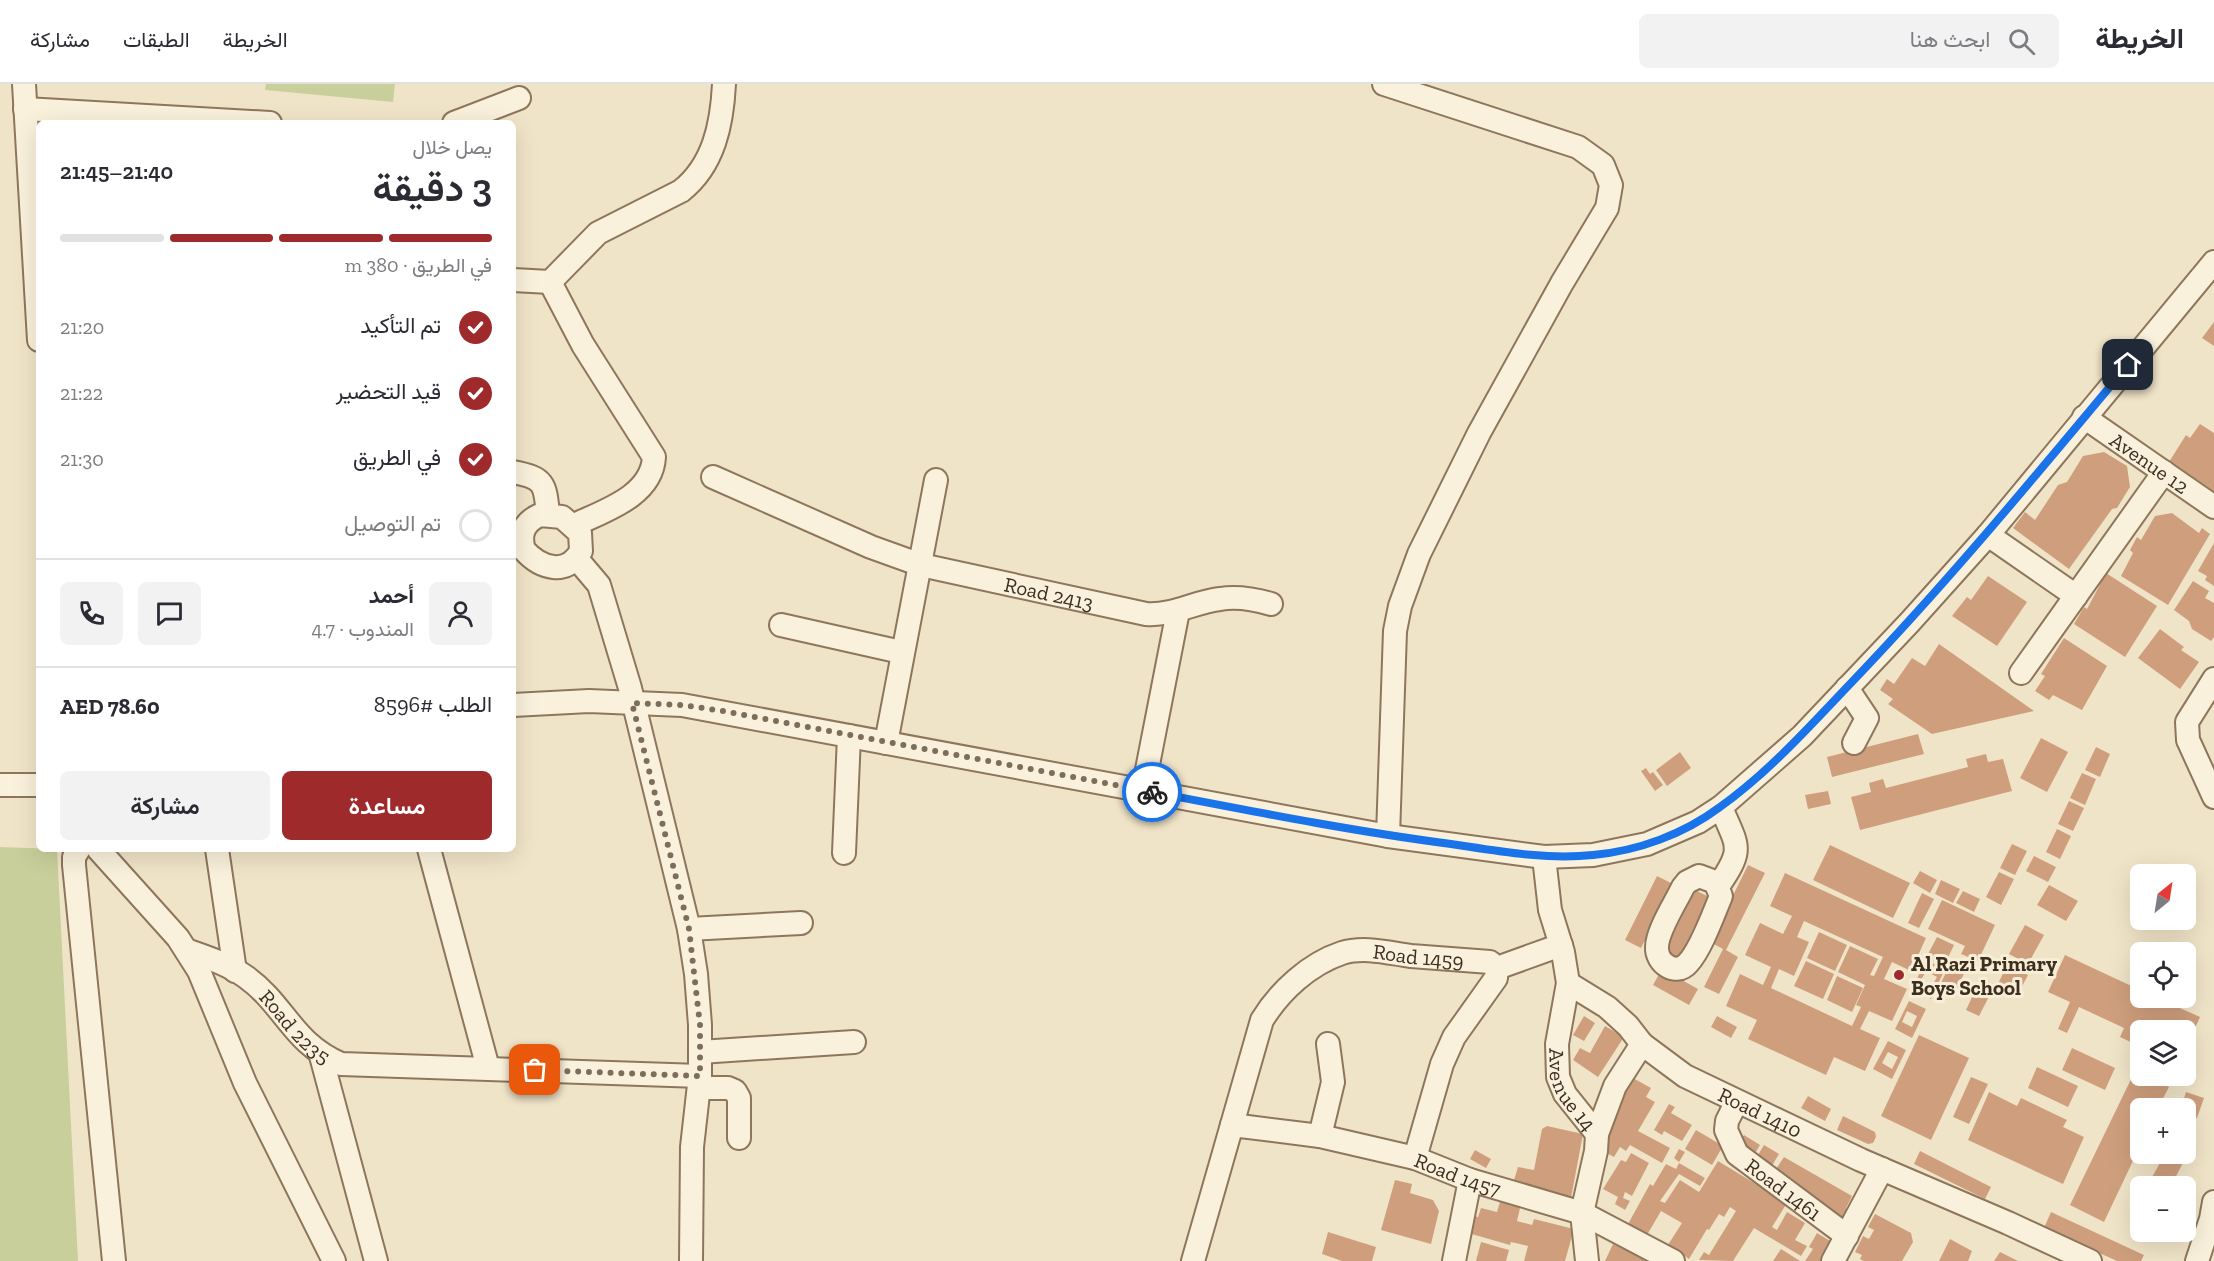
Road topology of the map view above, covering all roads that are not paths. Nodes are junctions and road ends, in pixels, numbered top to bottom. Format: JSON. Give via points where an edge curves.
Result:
{"nodes":[{"id":1,"x":24,"y":84,"type":"edge"},
{"id":2,"x":724,"y":84,"type":"edge"},
{"id":3,"x":1384,"y":84,"type":"edge"},
{"id":4,"x":519,"y":98,"type":"dead end"},
{"id":5,"x":25,"y":110,"type":"junction"},
{"id":6,"x":145,"y":119,"type":"edge"},
{"id":7,"x":176,"y":120,"type":"edge"},
{"id":8,"x":462,"y":120,"type":"edge"},
{"id":9,"x":36,"y":230,"type":"edge"},
{"id":10,"x":2214,"y":262,"type":"edge"},
{"id":11,"x":516,"y":280,"type":"edge"},
{"id":12,"x":550,"y":282,"type":"junction"},
{"id":13,"x":2084,"y":417,"type":"junction"},
{"id":14,"x":2164,"y":472,"type":"junction"},
{"id":15,"x":516,"y":473,"type":"edge"},
{"id":16,"x":713,"y":477,"type":"dead end"},
{"id":17,"x":936,"y":480,"type":"dead end"},
{"id":18,"x":2214,"y":507,"type":"edge"},
{"id":19,"x":548,"y":514,"type":"junction"},
{"id":20,"x":574,"y":525,"type":"junction"},
{"id":21,"x":1988,"y":535,"type":"junction"},
{"id":22,"x":577,"y":559,"type":"junction"},
{"id":23,"x":921,"y":565,"type":"junction"},
{"id":24,"x":2076,"y":596,"type":"junction"},
{"id":25,"x":1271,"y":604,"type":"dead end"},
{"id":26,"x":1178,"y":611,"type":"junction"},
{"id":27,"x":781,"y":625,"type":"dead end"},
{"id":28,"x":901,"y":652,"type":"junction"},
{"id":29,"x":2021,"y":673,"type":"dead end"},
{"id":30,"x":2214,"y":679,"type":"edge"},
{"id":31,"x":1847,"y":688,"type":"junction"},
{"id":32,"x":632,"y":703,"type":"junction"},
{"id":33,"x":516,"y":705,"type":"edge"},
{"id":34,"x":849,"y":736,"type":"junction"},
{"id":35,"x":886,"y":743,"type":"junction"},
{"id":36,"x":1854,"y":743,"type":"dead end"},
{"id":37,"x":0,"y":785,"type":"edge"},
{"id":38,"x":36,"y":786,"type":"edge"},
{"id":39,"x":1143,"y":790,"type":"junction"},
{"id":40,"x":2214,"y":798,"type":"edge"},
{"id":41,"x":1721,"y":807,"type":"junction"},
{"id":42,"x":1388,"y":836,"type":"junction"},
{"id":43,"x":77,"y":852,"type":"edge"},
{"id":44,"x":101,"y":852,"type":"edge"},
{"id":45,"x":217,"y":852,"type":"edge"},
{"id":46,"x":430,"y":852,"type":"edge"},
{"id":47,"x":844,"y":853,"type":"dead end"},
{"id":48,"x":1544,"y":857,"type":"junction"},
{"id":49,"x":1719,"y":885,"type":"dead end"},
{"id":50,"x":801,"y":923,"type":"dead end"},
{"id":51,"x":689,"y":929,"type":"junction"},
{"id":52,"x":1561,"y":945,"type":"junction"},
{"id":53,"x":186,"y":950,"type":"junction"},
{"id":54,"x":1497,"y":968,"type":"junction"},
{"id":55,"x":235,"y":971,"type":"junction"},
{"id":56,"x":1568,"y":983,"type":"junction"},
{"id":57,"x":854,"y":1042,"type":"dead end"},
{"id":58,"x":1328,"y":1044,"type":"dead end"},
{"id":59,"x":1642,"y":1044,"type":"junction"},
{"id":60,"x":700,"y":1052,"type":"junction"},
{"id":61,"x":321,"y":1056,"type":"junction"},
{"id":62,"x":488,"y":1068,"type":"junction"},
{"id":63,"x":699,"y":1082,"type":"junction"},
{"id":64,"x":1736,"y":1103,"type":"junction"},
{"id":65,"x":1232,"y":1125,"type":"junction"},
{"id":66,"x":1597,"y":1134,"type":"junction"},
{"id":67,"x":1320,"y":1136,"type":"junction"},
{"id":68,"x":739,"y":1138,"type":"dead end"},
{"id":69,"x":1415,"y":1158,"type":"junction"},
{"id":70,"x":1882,"y":1169,"type":"junction"},
{"id":71,"x":1470,"y":1180,"type":"junction"},
{"id":72,"x":1582,"y":1213,"type":"junction"},
{"id":73,"x":2213,"y":1214,"type":"edge"},
{"id":74,"x":1846,"y":1236,"type":"junction"},
{"id":75,"x":114,"y":1261,"type":"edge"},
{"id":76,"x":334,"y":1261,"type":"edge"},
{"id":77,"x":376,"y":1261,"type":"edge"},
{"id":78,"x":691,"y":1261,"type":"edge"},
{"id":79,"x":1193,"y":1261,"type":"edge"},
{"id":80,"x":1454,"y":1261,"type":"edge"},
{"id":81,"x":1587,"y":1261,"type":"edge"},
{"id":82,"x":1673,"y":1261,"type":"edge"},
{"id":83,"x":1833,"y":1261,"type":"edge"},
{"id":84,"x":2090,"y":1261,"type":"edge"},
{"id":85,"x":2197,"y":1261,"type":"edge"}],
"edges":[{"from":1,"to":5,"type":"street"},
{"from":2,"to":12,"type":"street","via":[[723,114],[716,139],[703,169],[692,182],[598,233]]},
{"from":3,"to":42,"type":"street","via":[[1578,147],[1603,165],[1611,186],[1607,208],[1479,434],[1408,578],[1395,631]]},
{"from":4,"to":8,"type":"street"},
{"from":5,"to":6,"type":"street"},
{"from":5,"to":9,"type":"street"},
{"from":6,"to":7,"type":"street"},
{"from":10,"to":13,"type":"street"},
{"from":11,"to":12,"type":"street"},
{"from":12,"to":20,"type":"street","via":[[583,345],[654,457],[644,485],[613,507]]},
{"from":13,"to":14,"type":"street","name":"Avenue 12"},
{"from":13,"to":21,"type":"street"},
{"from":14,"to":18,"type":"street","name":"Avenue 12"},
{"from":14,"to":24,"type":"street"},
{"from":15,"to":19,"type":"street","via":[[540,481],[546,491]]},
{"from":16,"to":23,"type":"street","name":"Road 2413"},
{"from":17,"to":23,"type":"street"},
{"from":19,"to":20,"type":"street"},
{"from":19,"to":22,"type":"street","via":[[527,524],[522,541],[524,550],[536,562],[552,567],[561,568]]},
{"from":20,"to":22,"type":"street","via":[[582,542]]},
{"from":21,"to":24,"type":"street"},
{"from":21,"to":31,"type":"street"},
{"from":22,"to":32,"type":"street","via":[[599,585]]},
{"from":23,"to":26,"type":"street","name":"Road 2413","via":[[1146,614]]},
{"from":23,"to":28,"type":"street"},
{"from":24,"to":29,"type":"street"},
{"from":25,"to":26,"type":"street","name":"Road 2413","via":[[1220,598]]},
{"from":26,"to":39,"type":"street"},
{"from":27,"to":28,"type":"street"},
{"from":28,"to":35,"type":"street"},
{"from":30,"to":40,"type":"street","via":[[2187,722],[2188,741]]},
{"from":31,"to":36,"type":"street","via":[[1867,718]]},
{"from":31,"to":41,"type":"street","via":[[1776,761]]},
{"from":32,"to":33,"type":"street"},
{"from":32,"to":34,"type":"street","via":[[692,706]]},
{"from":32,"to":51,"type":"street"},
{"from":34,"to":35,"type":"street"},
{"from":34,"to":47,"type":"street"},
{"from":35,"to":39,"type":"street"},
{"from":37,"to":38,"type":"street"},
{"from":39,"to":42,"type":"street"},
{"from":41,"to":48,"type":"street","via":[[1647,844],[1593,855]]},
{"from":41,"to":49,"type":"street","via":[[1737,853]]},
{"from":42,"to":48,"type":"street"},
{"from":43,"to":75,"type":"street","via":[[74,865]]},
{"from":44,"to":53,"type":"street","via":[[153,907]]},
{"from":45,"to":55,"type":"street"},
{"from":46,"to":62,"type":"street"},
{"from":48,"to":52,"type":"street","via":[[1550,910]]},
{"from":50,"to":51,"type":"street"},
{"from":51,"to":60,"type":"street"},
{"from":52,"to":54,"type":"street"},
{"from":52,"to":56,"type":"street"},
{"from":53,"to":55,"type":"street","name":"Road 2235"},
{"from":53,"to":76,"type":"street","via":[[218,1012],[245,1083]]},
{"from":54,"to":65,"type":"street","name":"Road 1459","via":[[1490,962],[1370,951],[1344,952],[1320,963],[1280,995],[1262,1020]]},
{"from":54,"to":69,"type":"street","name":"Road 1459","via":[[1496,978],[1454,1037],[1442,1064]]},
{"from":55,"to":61,"type":"street","name":"Road 2235","via":[[262,991]]},
{"from":56,"to":59,"type":"street","name":"Road 1410","via":[[1607,1007]]},
{"from":56,"to":66,"type":"street","name":"Avenue 14","via":[[1557,1044],[1558,1077],[1565,1094]]},
{"from":57,"to":60,"type":"street"},
{"from":58,"to":67,"type":"street","via":[[1333,1082]]},
{"from":59,"to":64,"type":"street","name":"Road 1410","via":[[1684,1076]]},
{"from":59,"to":66,"type":"street","via":[[1615,1086]]},
{"from":60,"to":63,"type":"street"},
{"from":61,"to":62,"type":"street","name":"Road 2235","via":[[341,1064]]},
{"from":61,"to":77,"type":"street"},
{"from":62,"to":63,"type":"street","name":"Road 2235"},
{"from":63,"to":68,"type":"street","name":"Road 2235","via":[[735,1091],[739,1098]]},
{"from":63,"to":78,"type":"street","via":[[692,1147]]},
{"from":64,"to":70,"type":"street","name":"Road 1410"},
{"from":64,"to":74,"type":"street","name":"Road 1461","via":[[1726,1120],[1726,1130],[1737,1154]]},
{"from":65,"to":67,"type":"street","name":"Road 1457"},
{"from":65,"to":79,"type":"street","name":"Road 1459"},
{"from":66,"to":72,"type":"street","name":"Avenue 14"},
{"from":67,"to":69,"type":"street","name":"Road 1457"},
{"from":69,"to":71,"type":"street","name":"Road 1457"},
{"from":70,"to":74,"type":"street"},
{"from":70,"to":84,"type":"street","name":"Road 1410"},
{"from":71,"to":72,"type":"street","name":"Road 1457"},
{"from":71,"to":80,"type":"street"},
{"from":72,"to":81,"type":"street","name":"Avenue 14"},
{"from":72,"to":82,"type":"street","name":"Road 1457"},
{"from":73,"to":85,"type":"street"},
{"from":74,"to":83,"type":"street"}]}
